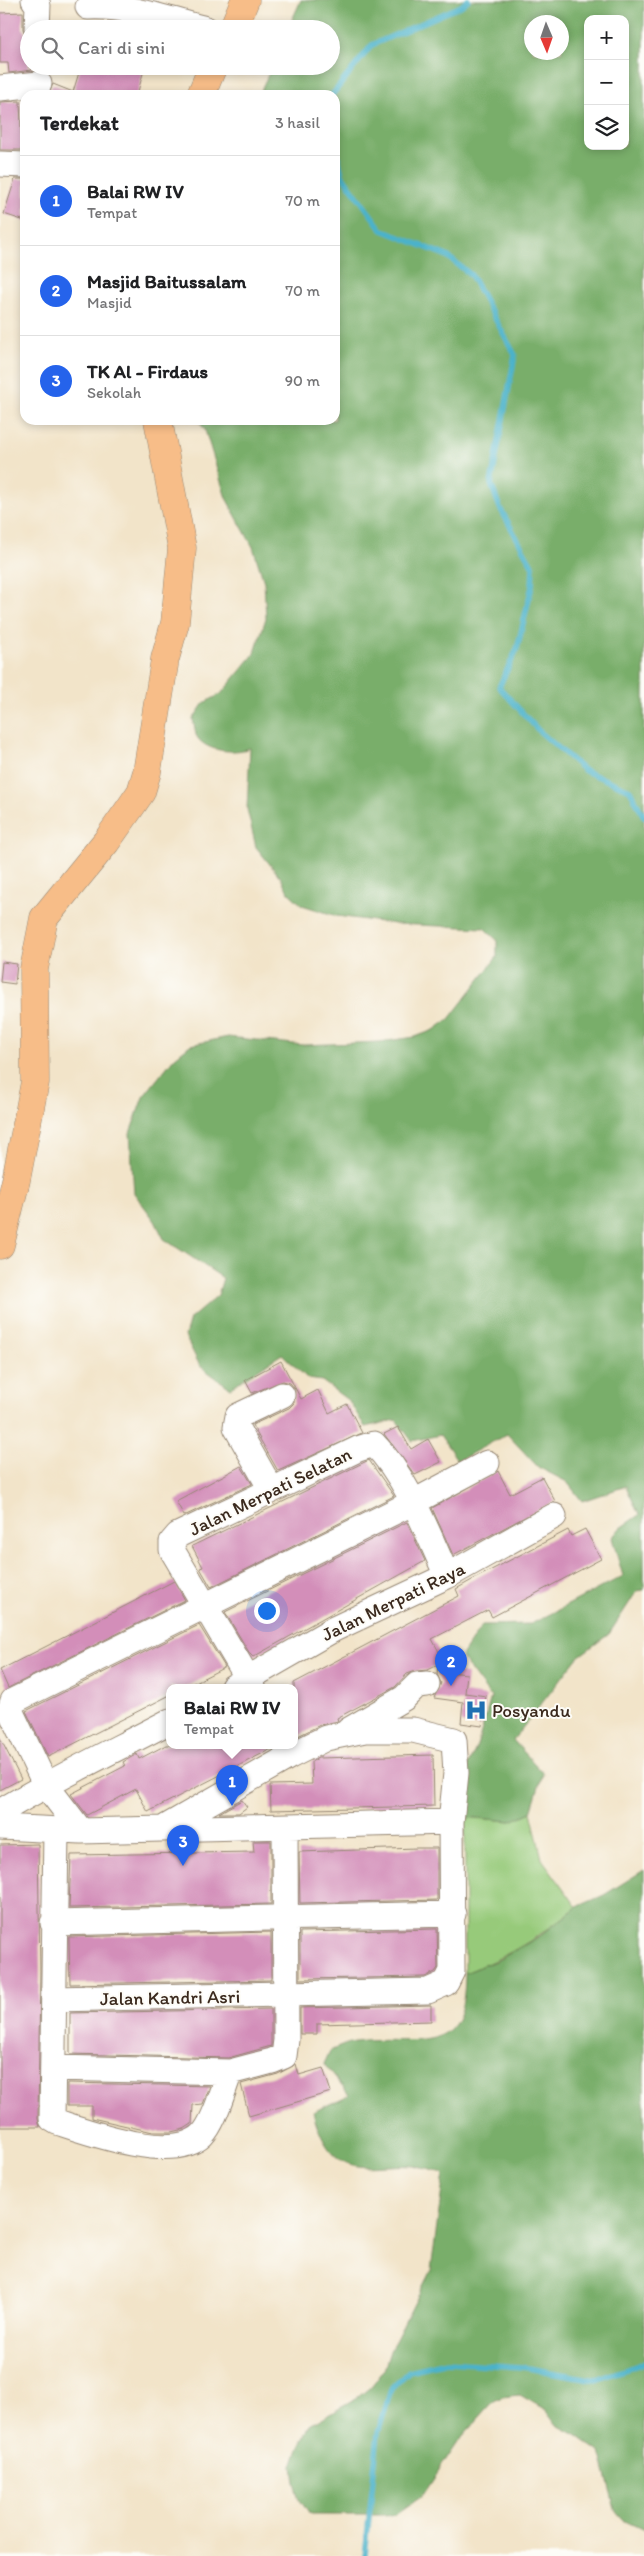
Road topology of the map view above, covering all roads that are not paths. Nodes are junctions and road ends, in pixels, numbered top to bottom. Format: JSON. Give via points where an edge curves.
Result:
{"nodes":[{"id":1,"x":34,"y":0,"type":"edge"},
{"id":2,"x":245,"y":0,"type":"edge"},
{"id":3,"x":88,"y":7,"type":"dead end"},
{"id":4,"x":37,"y":20,"type":"edge"},
{"id":5,"x":172,"y":20,"type":"edge"},
{"id":6,"x":237,"y":20,"type":"edge"},
{"id":7,"x":210,"y":75,"type":"edge"},
{"id":8,"x":40,"y":82,"type":"edge"},
{"id":9,"x":0,"y":88,"type":"edge"},
{"id":10,"x":204,"y":90,"type":"edge"},
{"id":11,"x":0,"y":164,"type":"edge"},
{"id":12,"x":20,"y":165,"type":"edge"},
{"id":13,"x":159,"y":425,"type":"edge"},
{"id":14,"x":8,"y":1178,"type":"edge"},
{"id":15,"x":0,"y":1246,"type":"edge"},
{"id":16,"x":282,"y":1395,"type":"dead end"},
{"id":17,"x":486,"y":1463,"type":"dead end"},
{"id":18,"x":271,"y":1489,"type":"junction"},
{"id":19,"x":412,"y":1503,"type":"junction"},
{"id":20,"x":554,"y":1516,"type":"dead end"},
{"id":21,"x":448,"y":1576,"type":"junction"},
{"id":22,"x":206,"y":1606,"type":"junction"},
{"id":23,"x":245,"y":1684,"type":"edge"},
{"id":24,"x":427,"y":1684,"type":"dead end"},
{"id":25,"x":166,"y":1723,"type":"edge"},
{"id":26,"x":344,"y":1732,"type":"junction"},
{"id":27,"x":298,"y":1747,"type":"edge"},
{"id":28,"x":287,"y":1750,"type":"edge"},
{"id":29,"x":46,"y":1784,"type":"junction"},
{"id":30,"x":0,"y":1812,"type":"edge"},
{"id":31,"x":451,"y":1822,"type":"junction"},
{"id":32,"x":0,"y":1827,"type":"edge"},
{"id":33,"x":166,"y":1827,"type":"junction"},
{"id":34,"x":285,"y":1828,"type":"junction"},
{"id":35,"x":56,"y":1830,"type":"junction"},
{"id":36,"x":81,"y":1831,"type":"junction"},
{"id":37,"x":453,"y":1914,"type":"junction"},
{"id":38,"x":285,"y":1919,"type":"junction"},
{"id":39,"x":54,"y":1922,"type":"junction"},
{"id":40,"x":286,"y":1996,"type":"junction"},
{"id":41,"x":54,"y":1999,"type":"junction"},
{"id":42,"x":53,"y":2068,"type":"junction"},
{"id":43,"x":230,"y":2072,"type":"junction"}],
"edges":[{"from":1,"to":4,"type":"street","via":[[38,5]]},
{"from":2,"to":6,"type":"main road"},
{"from":3,"to":5,"type":"street","via":[[104,6]]},
{"from":7,"to":10,"type":"main road"},
{"from":8,"to":9,"type":"street"},
{"from":11,"to":12,"type":"street"},
{"from":13,"to":14,"type":"main road","via":[[182,548],[175,623],[165,659],[147,772],[141,792],[106,842],[44,918],[34,969],[35,1082]]},
{"from":14,"to":15,"type":"main road"},
{"from":16,"to":18,"type":"street","via":[[238,1416],[236,1427]]},
{"from":17,"to":19,"type":"street"},
{"from":18,"to":19,"type":"street","name":"Jalan Merpati Selatan","via":[[358,1448],[374,1444],[385,1455]]},
{"from":18,"to":22,"type":"street","name":"Jalan Merpati Selatan","via":[[173,1540],[172,1550]]},
{"from":19,"to":21,"type":"street","name":"Jalan Merpati Selatan"},
{"from":19,"to":22,"type":"street"},
{"from":20,"to":21,"type":"street","name":"Jalan Merpati Raya"},
{"from":21,"to":23,"type":"street","name":"Jalan Merpati Raya","via":[[334,1629]]},
{"from":22,"to":23,"type":"street","name":"Jalan Merpati Selatan"},
{"from":22,"to":29,"type":"street","via":[[13,1701],[10,1710]]},
{"from":24,"to":26,"type":"street","via":[[417,1685],[404,1698]]},
{"from":25,"to":29,"type":"street"},
{"from":26,"to":27,"type":"street","name":"Jalan Kandri Asri"},
{"from":26,"to":31,"type":"street","name":"Jalan Kandri Asri","via":[[413,1730],[454,1740],[456,1772]]},
{"from":28,"to":33,"type":"street","name":"Jalan Kandri Asri"},
{"from":29,"to":30,"type":"street"},
{"from":29,"to":36,"type":"street"},
{"from":31,"to":34,"type":"street","name":"Jalan Kandri Asri"},
{"from":31,"to":37,"type":"street","name":"Jalan Kandri Asri"},
{"from":32,"to":35,"type":"street","name":"Jalan Kandri Asri"},
{"from":33,"to":34,"type":"street","name":"Jalan Kandri Asri"},
{"from":33,"to":36,"type":"street","name":"Jalan Kandri Asri"},
{"from":34,"to":38,"type":"street"},
{"from":35,"to":36,"type":"street","name":"Jalan Kandri Asri"},
{"from":35,"to":39,"type":"street"},
{"from":37,"to":38,"type":"street"},
{"from":37,"to":40,"type":"street","name":"Jalan Kandri Asri","via":[[452,1971],[446,1983],[439,1988]]},
{"from":38,"to":39,"type":"street"},
{"from":38,"to":40,"type":"street"},
{"from":39,"to":41,"type":"street"},
{"from":40,"to":41,"type":"street","name":"Jalan Kandri Asri"},
{"from":40,"to":43,"type":"street","via":[[284,2056]]},
{"from":41,"to":42,"type":"street"},
{"from":42,"to":43,"type":"street"},
{"from":42,"to":43,"type":"street","via":[[54,2120],[124,2143],[179,2146],[201,2136],[208,2128]]}]}
